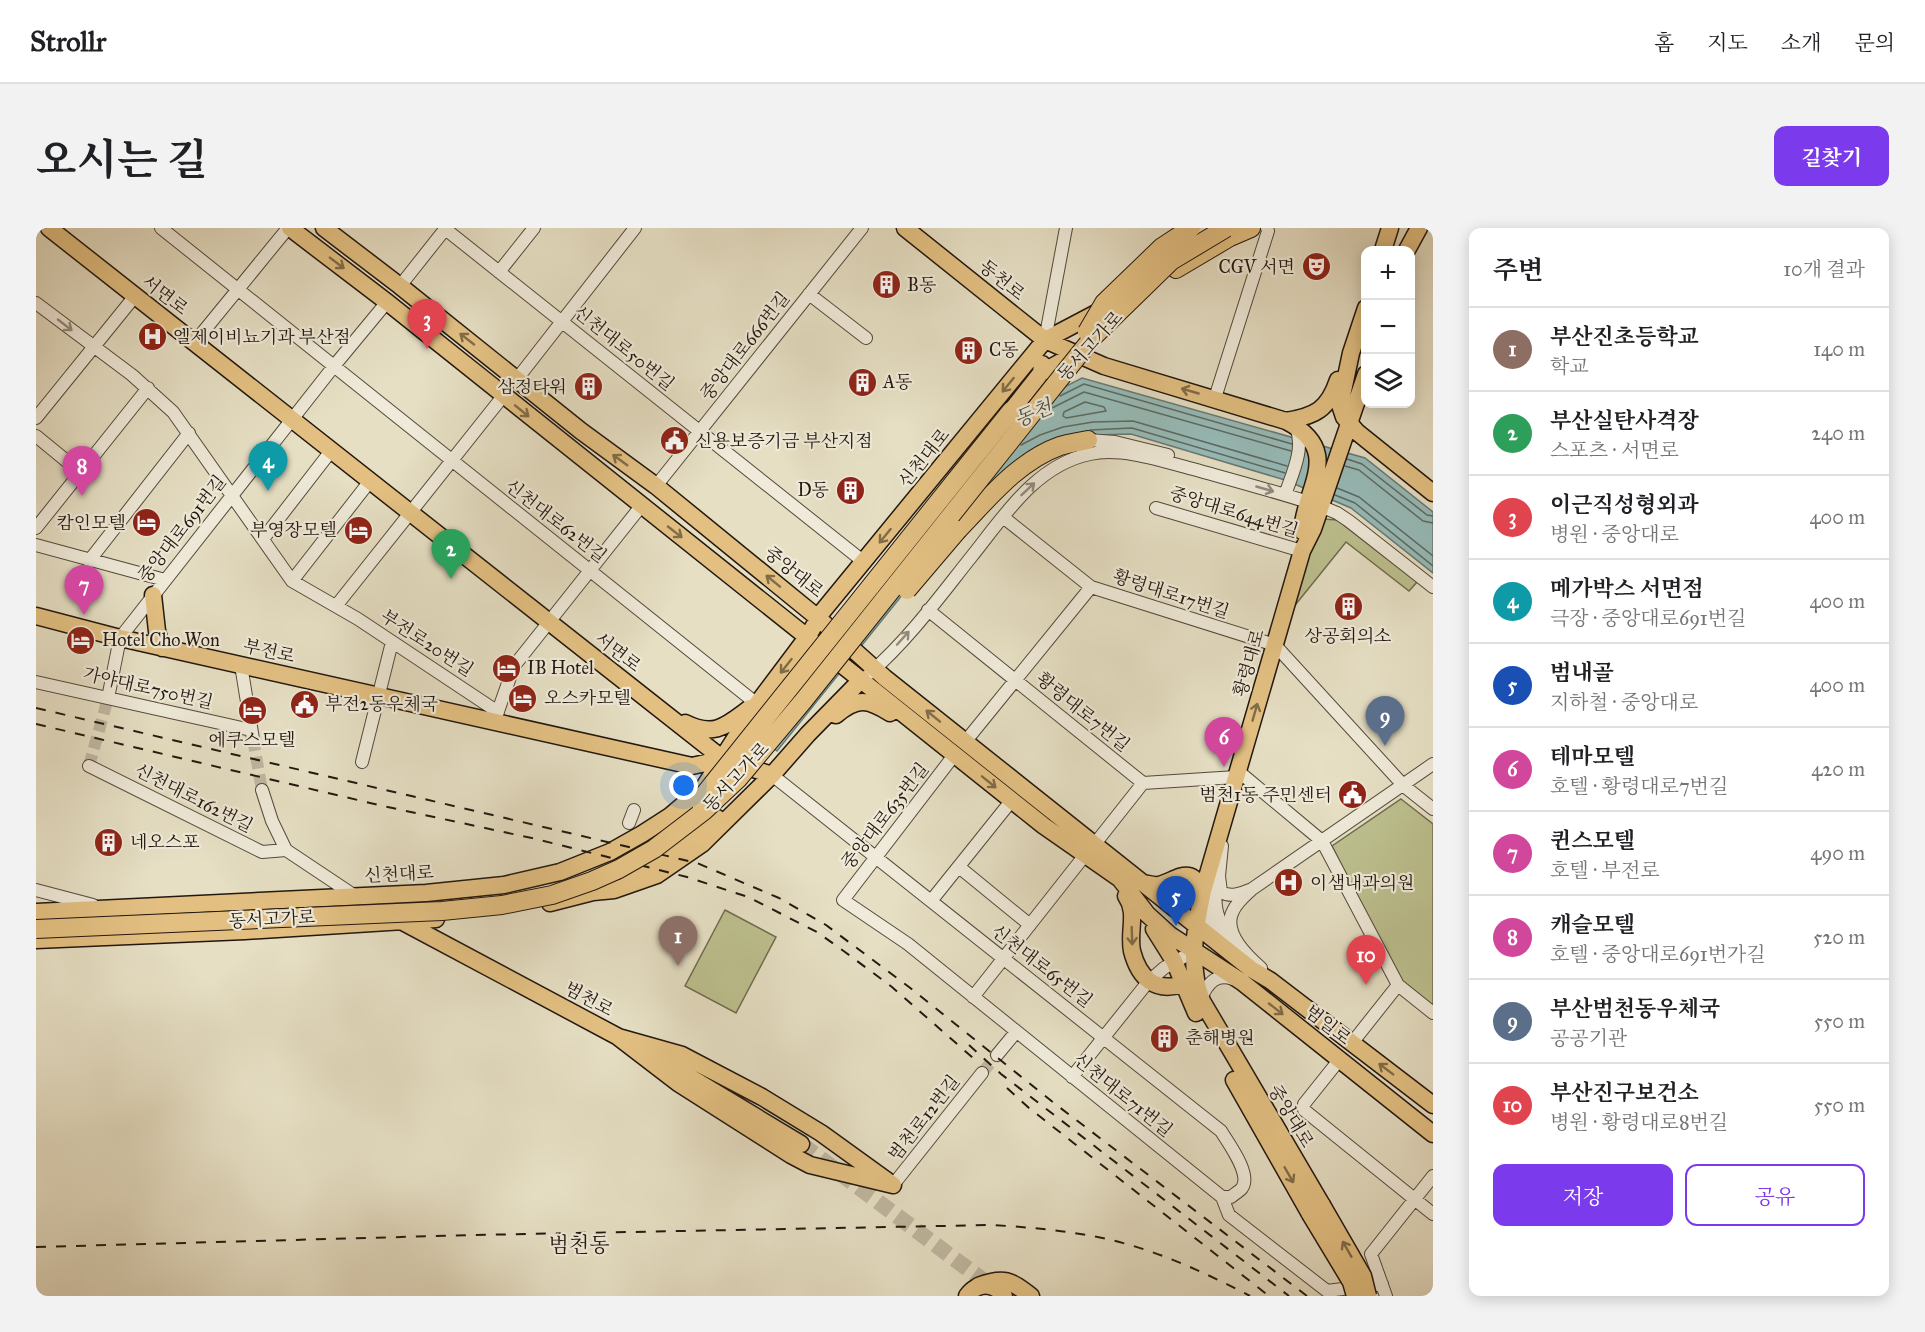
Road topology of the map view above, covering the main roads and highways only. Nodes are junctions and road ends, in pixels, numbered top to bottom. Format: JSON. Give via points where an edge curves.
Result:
{"nodes":[{"id":1,"x":49,"y":228,"type":"edge"},
{"id":2,"x":289,"y":228,"type":"edge"},
{"id":3,"x":324,"y":228,"type":"edge"},
{"id":4,"x":905,"y":228,"type":"edge"},
{"id":5,"x":1191,"y":228,"type":"edge"},
{"id":6,"x":1202,"y":228,"type":"edge"},
{"id":7,"x":1210,"y":228,"type":"edge"},
{"id":8,"x":1226,"y":228,"type":"edge"},
{"id":9,"x":1238,"y":228,"type":"edge"},
{"id":10,"x":1382,"y":228,"type":"edge"},
{"id":11,"x":1390,"y":228,"type":"edge"},
{"id":12,"x":1411,"y":228,"type":"edge"},
{"id":13,"x":1419,"y":228,"type":"edge"},
{"id":14,"x":1265,"y":229,"type":"edge"},
{"id":15,"x":1382,"y":246,"type":"edge"},
{"id":16,"x":1383,"y":246,"type":"edge"},
{"id":17,"x":1406,"y":246,"type":"edge"},
{"id":18,"x":1408,"y":246,"type":"edge"},
{"id":19,"x":1361,"y":321,"type":"edge"},
{"id":20,"x":1087,"y":332,"type":"junction"},
{"id":21,"x":1045,"y":340,"type":"junction"},
{"id":22,"x":1076,"y":353,"type":"junction"},
{"id":23,"x":1351,"y":353,"type":"junction"},
{"id":24,"x":1041,"y":373,"type":"junction"},
{"id":25,"x":1361,"y":387,"type":"edge"},
{"id":26,"x":1011,"y":411,"type":"joint"},
{"id":27,"x":1349,"y":425,"type":"junction"},
{"id":28,"x":1298,"y":431,"type":"junction"},
{"id":29,"x":1088,"y":440,"type":"road end"},
{"id":30,"x":1433,"y":493,"type":"edge"},
{"id":31,"x":1314,"y":504,"type":"junction"},
{"id":32,"x":960,"y":505,"type":"junction"},
{"id":33,"x":153,"y":595,"type":"road end"},
{"id":34,"x":36,"y":616,"type":"edge"},
{"id":35,"x":818,"y":618,"type":"junction"},
{"id":36,"x":808,"y":636,"type":"junction"},
{"id":37,"x":162,"y":648,"type":"junction"},
{"id":38,"x":868,"y":674,"type":"junction"},
{"id":39,"x":804,"y":700,"type":"junction"},
{"id":40,"x":757,"y":704,"type":"junction"},
{"id":41,"x":663,"y":712,"type":"junction"},
{"id":42,"x":915,"y":724,"type":"junction"},
{"id":43,"x":808,"y":734,"type":"junction"},
{"id":44,"x":960,"y":748,"type":"junction"},
{"id":45,"x":723,"y":759,"type":"junction"},
{"id":46,"x":772,"y":775,"type":"junction"},
{"id":47,"x":699,"y":801,"type":"junction"},
{"id":48,"x":1089,"y":850,"type":"junction"},
{"id":49,"x":1102,"y":868,"type":"junction"},
{"id":50,"x":1144,"y":883,"type":"junction"},
{"id":51,"x":1209,"y":894,"type":"junction"},
{"id":52,"x":355,"y":896,"type":"junction"},
{"id":53,"x":1132,"y":903,"type":"junction"},
{"id":54,"x":36,"y":912,"type":"edge"},
{"id":55,"x":36,"y":918,"type":"edge"},
{"id":56,"x":1154,"y":921,"type":"junction"},
{"id":57,"x":403,"y":922,"type":"junction"},
{"id":58,"x":1196,"y":924,"type":"junction"},
{"id":59,"x":36,"y":929,"type":"edge"},
{"id":60,"x":36,"y":940,"type":"edge"},
{"id":61,"x":1194,"y":951,"type":"junction"},
{"id":62,"x":1177,"y":986,"type":"junction"},
{"id":63,"x":618,"y":1037,"type":"junction"},
{"id":64,"x":1433,"y":1105,"type":"edge"},
{"id":65,"x":821,"y":1133,"type":"junction"},
{"id":66,"x":1433,"y":1134,"type":"edge"},
{"id":67,"x":801,"y":1144,"type":"tunnel mouth"},
{"id":68,"x":823,"y":1168,"type":"junction"},
{"id":69,"x":1316,"y":1209,"type":"junction"},
{"id":70,"x":970,"y":1293,"type":"edge"},
{"id":71,"x":1004,"y":1296,"type":"edge"},
{"id":72,"x":1031,"y":1296,"type":"edge"},
{"id":73,"x":1355,"y":1296,"type":"edge"},
{"id":74,"x":1368,"y":1296,"type":"edge"}],
"edges":[{"from":1,"to":41,"type":"main road","name":"서면로"},
{"from":2,"to":36,"type":"main road","name":"중앙대로","one_way":true},
{"from":35,"to":3,"type":"main road","name":"중앙대로","one_way":true,"via":[[656,486]]},
{"from":4,"to":21,"type":"main road","name":"동천로"},
{"from":5,"to":20,"type":"highway","bridge":true,"via":[[1162,247],[1104,303]]},
{"from":6,"to":21,"type":"main road","name":"신천대로","via":[[1164,253],[1103,310]]},
{"from":7,"to":20,"type":"highway","name":"동서고가로","bridge":true,"via":[[1167,255]]},
{"from":8,"to":32,"type":"highway","name":"동서고가로","bridge":true,"via":[[1171,261],[1093,337]]},
{"from":9,"to":22,"type":"main road","via":[[1173,265],[1096,342]]},
{"from":10,"to":15,"type":"main road"},
{"from":11,"to":16,"type":"main road"},
{"from":12,"to":17,"type":"main road"},
{"from":13,"to":18,"type":"main road"},
{"from":14,"to":32,"type":"highway","bridge":true,"via":[[1230,237],[1176,269],[1136,305],[993,478]]},
{"from":19,"to":23,"type":"main road"},
{"from":20,"to":47,"type":"highway","name":"동서고가로","bridge":true,"via":[[781,712]]},
{"from":21,"to":22,"type":"main road","name":"동천로"},
{"from":21,"to":24,"type":"main road"},
{"from":21,"to":35,"type":"main road","name":"신천대로","one_way":true},
{"from":22,"to":24,"type":"main road"},
{"from":28,"to":22,"type":"main road","name":"동천로","one_way":true,"via":[[1215,398],[1104,366]]},
{"from":23,"to":27,"type":"main road","via":[[1340,405]]},
{"from":23,"to":28,"type":"main road","via":[[1328,402]]},
{"from":24,"to":26,"type":"main road"},
{"from":25,"to":27,"type":"main road","name":"황령대로"},
{"from":26,"to":47,"type":"highway","bridge":true},
{"from":27,"to":30,"type":"main road"},
{"from":27,"to":31,"type":"main road","name":"황령대로"},
{"from":28,"to":31,"type":"main road","via":[[1317,454]]},
{"from":29,"to":39,"type":"highway","bridge":true,"via":[[1042,454],[1000,486],[832,677]]},
{"from":51,"to":31,"type":"main road","name":"황령대로","one_way":true,"via":[[1222,826],[1302,551],[1313,530]]},
{"from":32,"to":39,"type":"highway","name":"동서고가로","bridge":true},
{"from":33,"to":37,"type":"main road"},
{"from":34,"to":37,"type":"main road","name":"부전로"},
{"from":35,"to":36,"type":"main road","name":"신천대로"},
{"from":35,"to":38,"type":"main road","name":"중앙대로","bridge":true},
{"from":36,"to":38,"type":"main road","name":"중앙대로","bridge":true},
{"from":36,"to":40,"type":"main road","name":"신천대로","one_way":true},
{"from":37,"to":45,"type":"main road","name":"부전로","via":[[378,696],[497,717],[692,766]]},
{"from":38,"to":42,"type":"main road","name":"중앙대로"},
{"from":38,"to":43,"type":"main road"},
{"from":44,"to":38,"type":"main road","name":"중앙대로","one_way":true},
{"from":39,"to":59,"type":"highway","name":"동서고가로","bridge":true,"via":[[738,778],[677,834],[619,869],[552,894],[502,905],[442,911]]},
{"from":40,"to":41,"type":"main road","name":"서면로","via":[[713,731],[695,728]]},
{"from":40,"to":45,"type":"main road","name":"신천대로"},
{"from":41,"to":45,"type":"main road","name":"서면로"},
{"from":42,"to":43,"type":"main road","via":[[865,701],[855,702]]},
{"from":42,"to":44,"type":"main road","name":"중앙대로"},
{"from":43,"to":46,"type":"main road"},
{"from":44,"to":48,"type":"main road","name":"중앙대로"},
{"from":44,"to":48,"type":"main road","name":"중앙대로","one_way":true,"via":[[1012,800]]},
{"from":45,"to":46,"type":"main road"},
{"from":45,"to":52,"type":"main road","name":"신천대로","via":[[704,787],[670,816],[610,852],[560,872],[504,885]]},
{"from":46,"to":57,"type":"main road","via":[[684,842],[639,871],[593,892],[507,913]]},
{"from":47,"to":55,"type":"highway","name":"동서고가로","via":[[643,843],[611,860],[524,890],[446,899]]},
{"from":48,"to":49,"type":"main road","name":"중앙대로"},
{"from":48,"to":50,"type":"main road","name":"중앙대로"},
{"from":49,"to":53,"type":"main road","name":"중앙대로"},
{"from":49,"to":56,"type":"main road","name":"중앙대로","via":[[1120,879]]},
{"from":50,"to":51,"type":"main road","via":[[1155,885],[1186,876],[1198,881]]},
{"from":50,"to":58,"type":"main road","name":"중앙대로"},
{"from":51,"to":58,"type":"main road","name":"황령대로"},
{"from":52,"to":54,"type":"main road","name":"신천대로"},
{"from":52,"to":57,"type":"main road","name":"범천로"},
{"from":53,"to":62,"type":"main road","name":"중앙대로","via":[[1174,961]]},
{"from":53,"to":62,"type":"main road","one_way":true,"via":[[1132,951],[1148,982],[1161,987]]},
{"from":56,"to":58,"type":"main road","name":"중앙대로","via":[[1176,933]]},
{"from":56,"to":61,"type":"main road","name":"중앙대로"},
{"from":57,"to":60,"type":"main road"},
{"from":57,"to":63,"type":"main road","name":"범천로"},
{"from":58,"to":61,"type":"main road","name":"황령대로"},
{"from":64,"to":58,"type":"main road","name":"범일로","one_way":true,"via":[[1251,969],[1231,946]]},
{"from":61,"to":66,"type":"main road","name":"범일로","one_way":true,"via":[[1242,982]]},
{"from":61,"to":69,"type":"main road","name":"중앙대로","via":[[1201,998],[1286,1146]]},
{"from":62,"to":69,"type":"main road","name":"중앙대로","one_way":true},
{"from":63,"to":65,"type":"main road","via":[[682,1055]]},
{"from":63,"to":67,"type":"main road","name":"범천로"},
{"from":63,"to":68,"type":"main road","via":[[678,1083],[791,1155]]},
{"from":65,"to":68,"type":"main road","via":[[836,1149],[832,1162]]},
{"from":65,"to":68,"type":"main road","via":[[893,1185]]},
{"from":69,"to":73,"type":"main road","name":"중앙대로","bridge":true},
{"from":74,"to":69,"type":"main road","name":"중앙대로","one_way":true,"bridge":true,"via":[[1363,1276]]},
{"from":70,"to":71,"type":"main road","via":[[992,1286]]},
{"from":70,"to":72,"type":"main road","via":[[992,1281],[1003,1280],[1013,1282]]}]}
